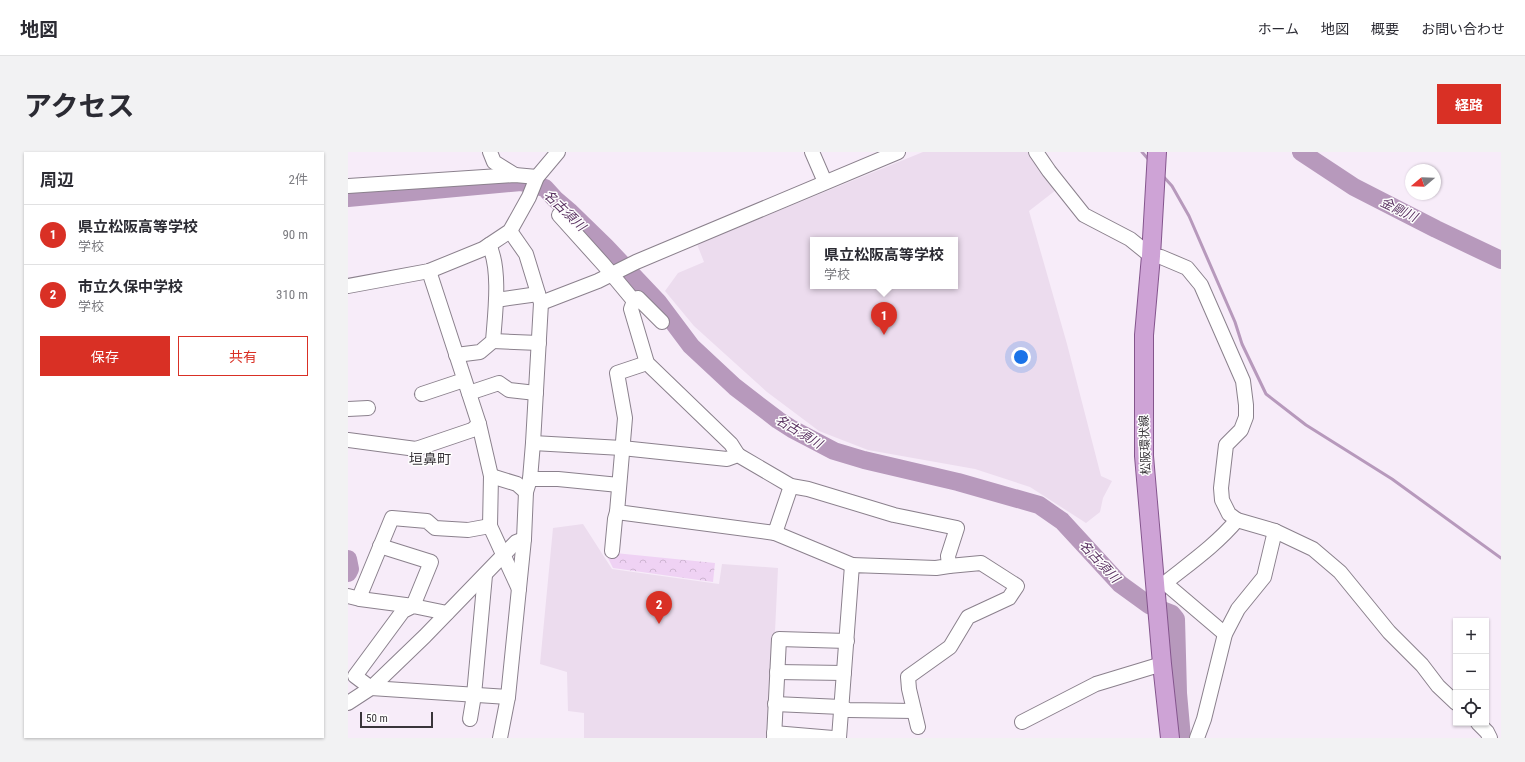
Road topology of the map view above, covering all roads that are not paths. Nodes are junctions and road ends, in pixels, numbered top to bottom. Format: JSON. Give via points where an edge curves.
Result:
{"nodes":[{"id":1,"x":490,"y":152,"type":"edge"},
{"id":2,"x":558,"y":152,"type":"edge"},
{"id":3,"x":812,"y":152,"type":"edge"},
{"id":4,"x":898,"y":152,"type":"edge"},
{"id":5,"x":1036,"y":152,"type":"edge"},
{"id":6,"x":1157,"y":152,"type":"edge"},
{"id":7,"x":515,"y":175,"type":"junction"},
{"id":8,"x":537,"y":177,"type":"junction"},
{"id":9,"x":825,"y":182,"type":"junction"},
{"id":10,"x":348,"y":186,"type":"edge"},
{"id":11,"x":559,"y":215,"type":"dead end"},
{"id":12,"x":510,"y":231,"type":"junction"},
{"id":13,"x":489,"y":245,"type":"junction"},
{"id":14,"x":1151,"y":256,"type":"junction"},
{"id":15,"x":430,"y":271,"type":"junction"},
{"id":16,"x":611,"y":275,"type":"junction"},
{"id":17,"x":348,"y":286,"type":"edge"},
{"id":18,"x":539,"y":298,"type":"junction"},
{"id":19,"x":496,"y":300,"type":"junction"},
{"id":20,"x":634,"y":301,"type":"junction"},
{"id":21,"x":662,"y":322,"type":"dead end"},
{"id":22,"x":493,"y":341,"type":"junction"},
{"id":23,"x":539,"y":343,"type":"junction"},
{"id":24,"x":456,"y":355,"type":"junction"},
{"id":25,"x":647,"y":363,"type":"junction"},
{"id":26,"x":467,"y":386,"type":"junction"},
{"id":27,"x":536,"y":393,"type":"junction"},
{"id":28,"x":422,"y":394,"type":"dead end"},
{"id":29,"x":368,"y":408,"type":"dead end"},
{"id":30,"x":348,"y":409,"type":"edge"},
{"id":31,"x":479,"y":424,"type":"junction"},
{"id":32,"x":348,"y":440,"type":"edge"},
{"id":33,"x":533,"y":443,"type":"junction"},
{"id":34,"x":622,"y":448,"type":"junction"},
{"id":35,"x":738,"y":455,"type":"junction"},
{"id":36,"x":491,"y":476,"type":"junction"},
{"id":37,"x":528,"y":485,"type":"junction"},
{"id":38,"x":619,"y":486,"type":"junction"},
{"id":39,"x":791,"y":486,"type":"junction"},
{"id":40,"x":617,"y":512,"type":"junction"},
{"id":41,"x":1237,"y":520,"type":"junction"},
{"id":42,"x":490,"y":526,"type":"junction"},
{"id":43,"x":1275,"y":531,"type":"junction"},
{"id":44,"x":775,"y":533,"type":"junction"},
{"id":45,"x":524,"y":539,"type":"junction"},
{"id":46,"x":380,"y":546,"type":"junction"},
{"id":47,"x":612,"y":551,"type":"dead end"},
{"id":48,"x":503,"y":556,"type":"junction"},
{"id":49,"x":852,"y":565,"type":"junction"},
{"id":50,"x":949,"y":566,"type":"junction"},
{"id":51,"x":485,"y":575,"type":"junction"},
{"id":52,"x":1158,"y":586,"type":"junction"},
{"id":53,"x":519,"y":590,"type":"junction"},
{"id":54,"x":354,"y":598,"type":"edge"},
{"id":55,"x":413,"y":606,"type":"junction"},
{"id":56,"x":447,"y":613,"type":"junction"},
{"id":57,"x":1225,"y":634,"type":"junction"},
{"id":58,"x":847,"y":641,"type":"junction"},
{"id":59,"x":1162,"y":664,"type":"junction"},
{"id":60,"x":777,"y":672,"type":"junction"},
{"id":61,"x":844,"y":673,"type":"junction"},
{"id":62,"x":371,"y":688,"type":"junction"},
{"id":63,"x":474,"y":694,"type":"junction"},
{"id":64,"x":508,"y":697,"type":"junction"},
{"id":65,"x":1453,"y":700,"type":"edge"},
{"id":66,"x":348,"y":702,"type":"edge"},
{"id":67,"x":775,"y":704,"type":"junction"},
{"id":68,"x":841,"y":707,"type":"junction"},
{"id":69,"x":914,"y":711,"type":"junction"},
{"id":70,"x":470,"y":719,"type":"dead end"},
{"id":71,"x":1022,"y":722,"type":"dead end"},
{"id":72,"x":1481,"y":726,"type":"edge"},
{"id":73,"x":918,"y":727,"type":"dead end"},
{"id":74,"x":774,"y":736,"type":"edge"},
{"id":75,"x":500,"y":738,"type":"edge"},
{"id":76,"x":833,"y":738,"type":"edge"},
{"id":77,"x":839,"y":738,"type":"edge"},
{"id":78,"x":1170,"y":738,"type":"edge"},
{"id":79,"x":1196,"y":738,"type":"edge"},
{"id":80,"x":1490,"y":738,"type":"edge"}],
"edges":[{"from":1,"to":7,"type":"street","via":[[494,162]]},
{"from":2,"to":8,"type":"street"},
{"from":3,"to":9,"type":"street"},
{"from":4,"to":9,"type":"street"},
{"from":5,"to":14,"type":"street","via":[[1084,215],[1130,239]]},
{"from":6,"to":14,"type":"main road","name":"松阪環状線"},
{"from":7,"to":8,"type":"street"},
{"from":7,"to":10,"type":"street"},
{"from":8,"to":12,"type":"street"},
{"from":9,"to":16,"type":"street"},
{"from":11,"to":16,"type":"street"},
{"from":12,"to":13,"type":"street"},
{"from":12,"to":18,"type":"street","via":[[526,254]]},
{"from":13,"to":15,"type":"street"},
{"from":13,"to":19,"type":"street","via":[[496,281]]},
{"from":14,"to":41,"type":"street","via":[[1187,268],[1201,285],[1243,381],[1246,417],[1241,430],[1226,445],[1221,488],[1222,500],[1229,514]]},
{"from":14,"to":52,"type":"main road","name":"松阪環状線","via":[[1144,335],[1144,456]]},
{"from":15,"to":17,"type":"street"},
{"from":15,"to":24,"type":"street"},
{"from":16,"to":18,"type":"street"},
{"from":16,"to":20,"type":"street"},
{"from":18,"to":19,"type":"street"},
{"from":18,"to":23,"type":"street"},
{"from":19,"to":22,"type":"street"},
{"from":20,"to":21,"type":"street","via":[[638,298]]},
{"from":20,"to":25,"type":"street","via":[[631,309]]},
{"from":22,"to":23,"type":"street"},
{"from":22,"to":24,"type":"street","via":[[480,352]]},
{"from":23,"to":27,"type":"street"},
{"from":24,"to":26,"type":"street"},
{"from":25,"to":34,"type":"street","via":[[617,373],[625,418]]},
{"from":25,"to":35,"type":"street","via":[[731,444]]},
{"from":26,"to":27,"type":"street","via":[[498,383],[509,390]]},
{"from":26,"to":28,"type":"street"},
{"from":26,"to":31,"type":"street"},
{"from":27,"to":33,"type":"street"},
{"from":29,"to":30,"type":"street"},
{"from":31,"to":32,"type":"street","via":[[472,430],[416,449]]},
{"from":31,"to":36,"type":"street"},
{"from":33,"to":34,"type":"street"},
{"from":33,"to":37,"type":"street"},
{"from":34,"to":35,"type":"street","via":[[727,459]]},
{"from":34,"to":38,"type":"street"},
{"from":35,"to":39,"type":"street"},
{"from":36,"to":37,"type":"street"},
{"from":36,"to":42,"type":"street"},
{"from":37,"to":38,"type":"street","via":[[558,479]]},
{"from":37,"to":45,"type":"street"},
{"from":38,"to":40,"type":"street"},
{"from":39,"to":44,"type":"street"},
{"from":39,"to":50,"type":"street","via":[[894,515],[957,528],[948,556]]},
{"from":40,"to":44,"type":"street"},
{"from":40,"to":47,"type":"street"},
{"from":41,"to":43,"type":"street"},
{"from":41,"to":52,"type":"street","via":[[1209,548]]},
{"from":42,"to":46,"type":"street","via":[[468,530],[435,528],[427,521],[392,518]]},
{"from":42,"to":48,"type":"street"},
{"from":43,"to":57,"type":"street","via":[[1264,576],[1238,609]]},
{"from":43,"to":65,"type":"street","via":[[1313,549],[1340,572],[1389,632]]},
{"from":44,"to":49,"type":"street"},
{"from":45,"to":48,"type":"street","via":[[516,542]]},
{"from":45,"to":53,"type":"street"},
{"from":46,"to":54,"type":"street","via":[[361,593]]},
{"from":46,"to":55,"type":"street","via":[[431,562]]},
{"from":48,"to":51,"type":"street"},
{"from":48,"to":53,"type":"street"},
{"from":49,"to":50,"type":"street","via":[[936,568]]},
{"from":49,"to":58,"type":"street"},
{"from":50,"to":69,"type":"street","via":[[981,563],[1017,586],[1010,598],[968,617],[950,647],[908,677]]},
{"from":51,"to":56,"type":"street"},
{"from":51,"to":63,"type":"street"},
{"from":52,"to":57,"type":"street"},
{"from":52,"to":59,"type":"main road","name":"松阪環状線","via":[[1158,628]]},
{"from":53,"to":64,"type":"street"},
{"from":54,"to":55,"type":"street"},
{"from":55,"to":56,"type":"street"},
{"from":55,"to":62,"type":"street","via":[[403,611],[355,676]]},
{"from":56,"to":62,"type":"street"},
{"from":57,"to":79,"type":"street","via":[[1204,719]]},
{"from":58,"to":60,"type":"street","via":[[779,639]]},
{"from":58,"to":61,"type":"street"},
{"from":59,"to":71,"type":"street","via":[[1096,684]]},
{"from":59,"to":78,"type":"main road","name":"松阪環状線"},
{"from":60,"to":61,"type":"street"},
{"from":60,"to":67,"type":"street"},
{"from":61,"to":68,"type":"street"},
{"from":62,"to":63,"type":"street"},
{"from":62,"to":66,"type":"street"},
{"from":63,"to":64,"type":"street"},
{"from":63,"to":70,"type":"street"},
{"from":64,"to":75,"type":"street"},
{"from":67,"to":68,"type":"street"},
{"from":67,"to":74,"type":"street"},
{"from":68,"to":69,"type":"street","via":[[848,710]]},
{"from":68,"to":77,"type":"street"},
{"from":69,"to":73,"type":"street"},
{"from":72,"to":80,"type":"street"},
{"from":74,"to":76,"type":"street"}]}
